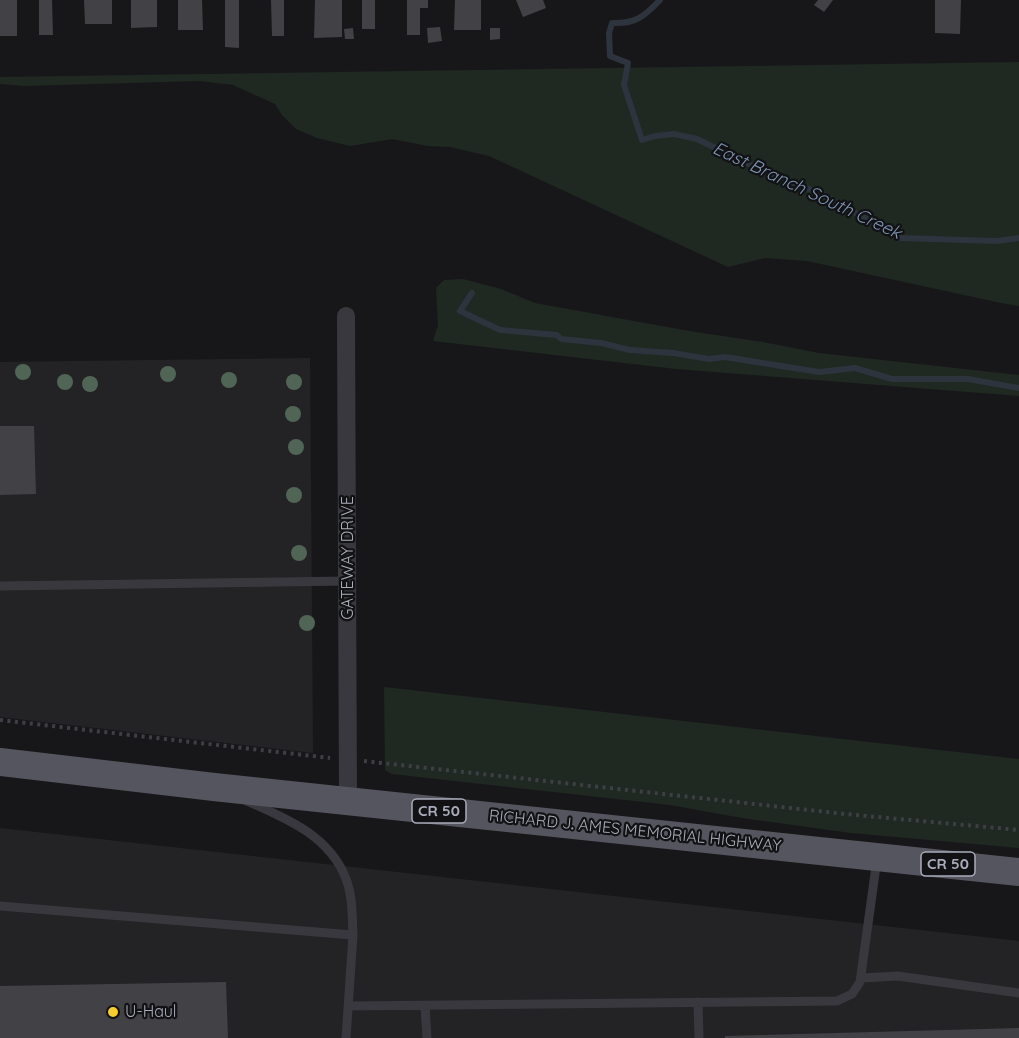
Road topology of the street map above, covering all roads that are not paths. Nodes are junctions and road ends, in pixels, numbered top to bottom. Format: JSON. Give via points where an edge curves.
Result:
{"nodes":[{"id":1,"x":346,"y":315,"type":"dead end"},
{"id":2,"x":348,"y":581,"type":"junction"},
{"id":3,"x":0,"y":586,"type":"edge"},
{"id":4,"x":0,"y":762,"type":"edge"},
{"id":5,"x":214,"y":787,"type":"junction"},
{"id":6,"x":348,"y":801,"type":"junction"},
{"id":7,"x":878,"y":857,"type":"junction"},
{"id":8,"x":1019,"y":872,"type":"edge"},
{"id":9,"x":0,"y":906,"type":"edge"},
{"id":10,"x":353,"y":935,"type":"junction"},
{"id":11,"x":861,"y":978,"type":"junction"},
{"id":12,"x":1019,"y":993,"type":"edge"},
{"id":13,"x":698,"y":1002,"type":"junction"},
{"id":14,"x":425,"y":1005,"type":"junction"},
{"id":15,"x":349,"y":1006,"type":"junction"},
{"id":16,"x":346,"y":1038,"type":"edge"},
{"id":17,"x":427,"y":1038,"type":"edge"},
{"id":18,"x":699,"y":1038,"type":"edge"}],
"edges":[{"from":1,"to":2,"type":"street","name":"GATEWAY DRIVE"},
{"from":2,"to":3,"type":"lane"},
{"from":2,"to":6,"type":"street","name":"GATEWAY DRIVE"},
{"from":4,"to":5,"type":"main road","name":"RICHARD J. AMES MEMORIAL HIGHWAY","number":"CR 50"},
{"from":5,"to":6,"type":"main road","name":"RICHARD J. AMES MEMORIAL HIGHWAY","number":"CR 50"},
{"from":5,"to":10,"type":"lane","via":[[288,819],[335,857],[347,880]]},
{"from":6,"to":7,"type":"main road","name":"RICHARD J. AMES MEMORIAL HIGHWAY","number":"CR 50"},
{"from":7,"to":8,"type":"main road","name":"RICHARD J. AMES MEMORIAL HIGHWAY","number":"CR 50"},
{"from":7,"to":11,"type":"lane"},
{"from":9,"to":10,"type":"lane"},
{"from":10,"to":15,"type":"lane"},
{"from":11,"to":12,"type":"lane","via":[[898,976]]},
{"from":11,"to":13,"type":"lane","via":[[852,994],[837,1001]]},
{"from":13,"to":14,"type":"lane"},
{"from":13,"to":18,"type":"lane"},
{"from":14,"to":15,"type":"lane"},
{"from":14,"to":17,"type":"lane"},
{"from":15,"to":16,"type":"lane"}]}
